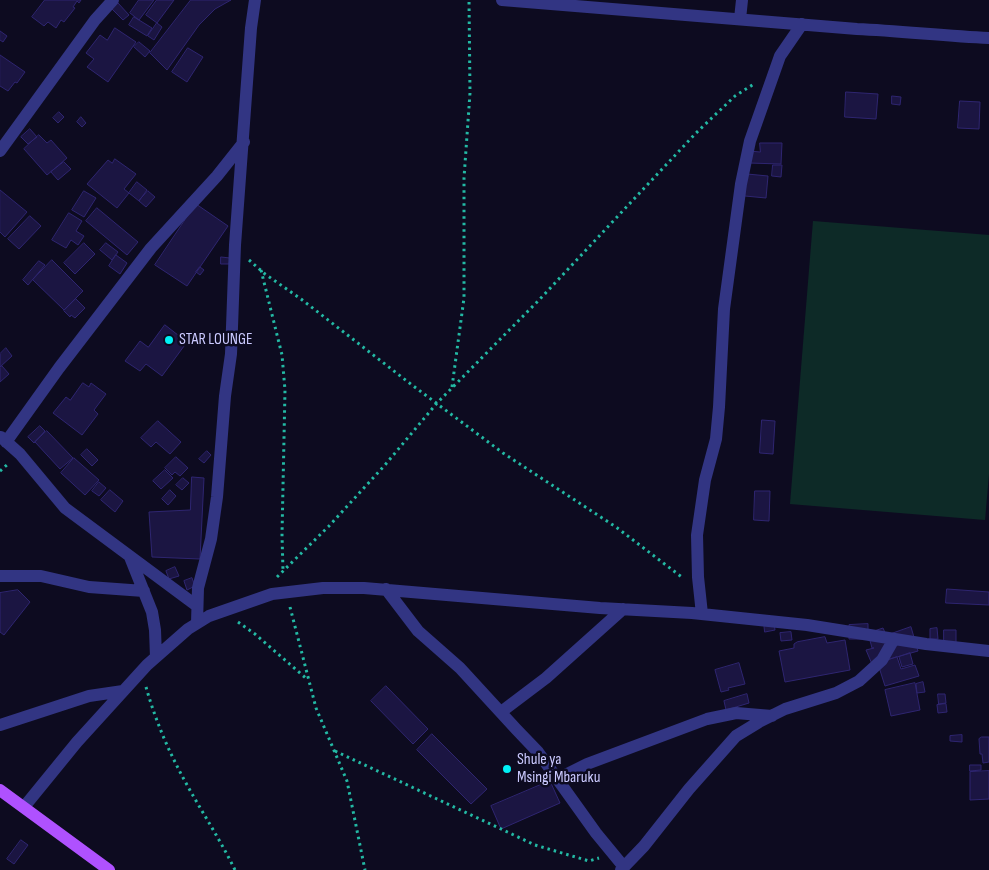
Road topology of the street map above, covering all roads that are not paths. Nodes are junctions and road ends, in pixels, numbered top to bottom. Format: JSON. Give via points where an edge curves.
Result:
{"nodes":[{"id":1,"x":113,"y":0,"type":"edge"},
{"id":2,"x":255,"y":0,"type":"edge"},
{"id":3,"x":502,"y":0,"type":"edge"},
{"id":4,"x":742,"y":0,"type":"edge"},
{"id":5,"x":740,"y":19,"type":"junction"},
{"id":6,"x":802,"y":24,"type":"junction"},
{"id":7,"x":989,"y":38,"type":"edge"},
{"id":8,"x":244,"y":142,"type":"junction"},
{"id":9,"x":0,"y":151,"type":"edge"},
{"id":10,"x":3,"y":439,"type":"edge"},
{"id":11,"x":130,"y":555,"type":"junction"},
{"id":12,"x":0,"y":576,"type":"edge"},
{"id":13,"x":386,"y":589,"type":"junction"},
{"id":14,"x":144,"y":592,"type":"junction"},
{"id":15,"x":197,"y":606,"type":"junction"},
{"id":16,"x":623,"y":609,"type":"junction"},
{"id":17,"x":702,"y":614,"type":"junction"},
{"id":18,"x":197,"y":624,"type":"junction"},
{"id":19,"x":894,"y":639,"type":"junction"},
{"id":20,"x":989,"y":651,"type":"edge"},
{"id":21,"x":156,"y":657,"type":"junction"},
{"id":22,"x":123,"y":691,"type":"junction"},
{"id":23,"x":501,"y":712,"type":"junction"},
{"id":24,"x":772,"y":716,"type":"junction"},
{"id":25,"x":0,"y":725,"type":"edge"},
{"id":26,"x":557,"y":779,"type":"junction"},
{"id":27,"x":0,"y":793,"type":"edge"},
{"id":28,"x":24,"y":807,"type":"junction"},
{"id":29,"x":623,"y":868,"type":"edge"},
{"id":30,"x":109,"y":870,"type":"edge"}],
"edges":[{"from":1,"to":9,"type":"street"},
{"from":2,"to":8,"type":"street"},
{"from":3,"to":5,"type":"street"},
{"from":4,"to":5,"type":"street"},
{"from":5,"to":6,"type":"street"},
{"from":6,"to":7,"type":"street"},
{"from":6,"to":17,"type":"street","via":[[780,56],[750,141],[741,184],[724,309],[716,431],[697,535]]},
{"from":8,"to":10,"type":"street","via":[[151,248]]},
{"from":8,"to":15,"type":"street","via":[[231,354],[217,497]]},
{"from":10,"to":11,"type":"street","via":[[66,508]]},
{"from":11,"to":14,"type":"street"},
{"from":11,"to":15,"type":"street"},
{"from":12,"to":14,"type":"street","via":[[40,576],[89,587]]},
{"from":13,"to":16,"type":"street"},
{"from":13,"to":18,"type":"street","via":[[323,588],[272,594],[209,616]]},
{"from":13,"to":23,"type":"street","via":[[418,631],[460,668]]},
{"from":14,"to":21,"type":"street","via":[[156,630]]},
{"from":15,"to":18,"type":"street"},
{"from":16,"to":17,"type":"street"},
{"from":16,"to":23,"type":"street","via":[[546,678]]},
{"from":17,"to":19,"type":"street","via":[[807,625]]},
{"from":18,"to":21,"type":"street"},
{"from":19,"to":20,"type":"street"},
{"from":19,"to":24,"type":"street","via":[[882,660],[859,681],[836,693]]},
{"from":21,"to":22,"type":"street"},
{"from":22,"to":25,"type":"street","via":[[89,696]]},
{"from":22,"to":28,"type":"street"},
{"from":23,"to":26,"type":"street","via":[[538,752]]},
{"from":24,"to":26,"type":"street","via":[[736,713],[707,719],[587,764]]},
{"from":24,"to":29,"type":"street","via":[[736,736]]},
{"from":26,"to":29,"type":"street"},
{"from":27,"to":28,"type":"main road"},
{"from":28,"to":30,"type":"main road"}]}
